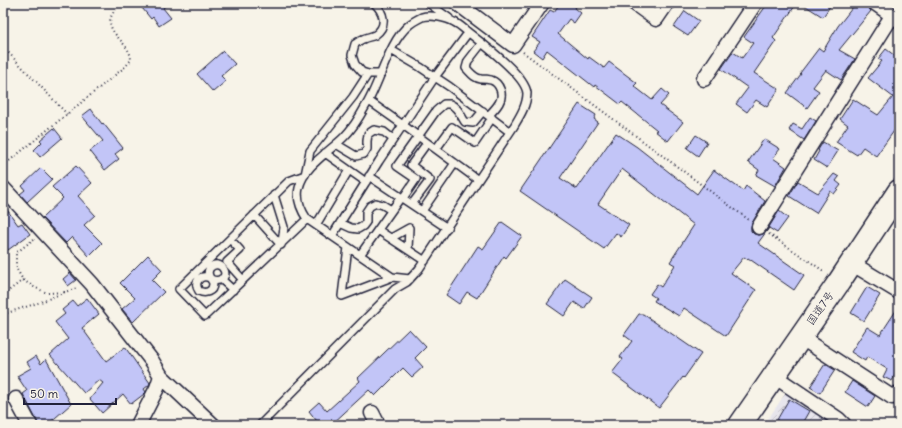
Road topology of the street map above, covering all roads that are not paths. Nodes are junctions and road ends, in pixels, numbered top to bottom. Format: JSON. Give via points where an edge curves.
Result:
{"nodes":[{"id":1,"x":374,"y":3,"type":"edge"},
{"id":2,"x":428,"y":3,"type":"edge"},
{"id":3,"x":457,"y":3,"type":"edge"},
{"id":4,"x":542,"y":3,"type":"edge"},
{"id":5,"x":634,"y":3,"type":"edge"},
{"id":6,"x":667,"y":3,"type":"edge"},
{"id":7,"x":755,"y":3,"type":"edge"},
{"id":8,"x":875,"y":3,"type":"edge"},
{"id":9,"x":896,"y":18,"type":"edge"},
{"id":10,"x":454,"y":22,"type":"junction"},
{"id":11,"x":468,"y":33,"type":"junction"},
{"id":12,"x":482,"y":43,"type":"junction"},
{"id":13,"x":391,"y":50,"type":"junction"},
{"id":14,"x":368,"y":74,"type":"junction"},
{"id":15,"x":381,"y":74,"type":"junction"},
{"id":16,"x":435,"y":77,"type":"junction"},
{"id":17,"x":704,"y":79,"type":"dead end"},
{"id":18,"x":369,"y":101,"type":"junction"},
{"id":19,"x":488,"y":115,"type":"junction"},
{"id":20,"x":403,"y":125,"type":"junction"},
{"id":21,"x":510,"y":132,"type":"junction"},
{"id":22,"x":418,"y":136,"type":"junction"},
{"id":23,"x":393,"y":139,"type":"junction"},
{"id":24,"x":427,"y":143,"type":"junction"},
{"id":25,"x":336,"y":144,"type":"junction"},
{"id":26,"x":436,"y":149,"type":"junction"},
{"id":27,"x":325,"y":153,"type":"junction"},
{"id":28,"x":455,"y":163,"type":"junction"},
{"id":29,"x":349,"y":170,"type":"junction"},
{"id":30,"x":305,"y":175,"type":"junction"},
{"id":31,"x":368,"y":179,"type":"junction"},
{"id":32,"x":478,"y":180,"type":"junction"},
{"id":33,"x":3,"y":188,"type":"edge"},
{"id":34,"x":899,"y":191,"type":"edge"},
{"id":35,"x":274,"y":195,"type":"junction"},
{"id":36,"x":402,"y":197,"type":"junction"},
{"id":37,"x":412,"y":204,"type":"junction"},
{"id":38,"x":391,"y":210,"type":"junction"},
{"id":39,"x":422,"y":211,"type":"junction"},
{"id":40,"x":254,"y":215,"type":"junction"},
{"id":41,"x":307,"y":219,"type":"junction"},
{"id":42,"x":340,"y":222,"type":"junction"},
{"id":43,"x":316,"y":225,"type":"junction"},
{"id":44,"x":759,"y":227,"type":"road end"},
{"id":45,"x":447,"y":228,"type":"junction"},
{"id":46,"x":378,"y":230,"type":"junction"},
{"id":47,"x":332,"y":236,"type":"junction"},
{"id":48,"x":391,"y":238,"type":"junction"},
{"id":49,"x":230,"y":239,"type":"junction"},
{"id":50,"x":281,"y":244,"type":"junction"},
{"id":51,"x":348,"y":247,"type":"junction"},
{"id":52,"x":408,"y":249,"type":"junction"},
{"id":53,"x":360,"y":255,"type":"junction"},
{"id":54,"x":425,"y":261,"type":"junction"},
{"id":55,"x":852,"y":263,"type":"junction"},
{"id":56,"x":392,"y":277,"type":"junction"},
{"id":57,"x":211,"y":279,"type":"junction"},
{"id":58,"x":222,"y":279,"type":"junction"},
{"id":59,"x":410,"y":279,"type":"junction"},
{"id":60,"x":243,"y":280,"type":"junction"},
{"id":61,"x":198,"y":290,"type":"junction"},
{"id":62,"x":233,"y":290,"type":"junction"},
{"id":63,"x":899,"y":292,"type":"edge"},
{"id":64,"x":189,"y":300,"type":"junction"},
{"id":65,"x":800,"y":337,"type":"junction"},
{"id":66,"x":161,"y":376,"type":"junction"},
{"id":67,"x":774,"y":376,"type":"junction"},
{"id":68,"x":899,"y":393,"type":"edge"},
{"id":69,"x":16,"y":399,"type":"dead end"},
{"id":70,"x":30,"y":425,"type":"edge"},
{"id":71,"x":138,"y":425,"type":"edge"},
{"id":72,"x":213,"y":425,"type":"edge"},
{"id":73,"x":260,"y":425,"type":"edge"},
{"id":74,"x":740,"y":425,"type":"edge"},
{"id":75,"x":844,"y":425,"type":"edge"}],
"edges":[{"from":1,"to":14,"type":"lane","via":[[383,15],[384,23],[374,36],[355,44],[352,55],[355,64],[362,72]]},
{"from":2,"to":10,"type":"lane"},
{"from":3,"to":4,"type":"street","via":[[513,45]]},
{"from":5,"to":6,"type":"street","via":[[656,19]]},
{"from":7,"to":17,"type":"street"},
{"from":8,"to":9,"type":"street"},
{"from":9,"to":44,"type":"street"},
{"from":10,"to":11,"type":"lane"},
{"from":10,"to":13,"type":"lane","via":[[436,16],[423,17],[409,24]]},
{"from":11,"to":12,"type":"lane"},
{"from":11,"to":16,"type":"lane"},
{"from":12,"to":19,"type":"lane","via":[[468,61],[466,68],[472,75],[479,79],[489,79],[500,88],[499,103]]},
{"from":12,"to":21,"type":"lane","via":[[520,78],[527,91],[526,105]]},
{"from":13,"to":15,"type":"lane"},
{"from":13,"to":16,"type":"lane"},
{"from":14,"to":15,"type":"lane"},
{"from":14,"to":30,"type":"lane","via":[[353,97],[310,150]]},
{"from":15,"to":18,"type":"lane"},
{"from":16,"to":19,"type":"lane"},
{"from":16,"to":20,"type":"lane"},
{"from":18,"to":20,"type":"lane"},
{"from":18,"to":25,"type":"lane","via":[[356,123]]},
{"from":19,"to":21,"type":"lane"},
{"from":19,"to":22,"type":"lane","via":[[473,123],[465,122],[457,109],[450,104],[444,104]]},
{"from":19,"to":26,"type":"lane","via":[[475,143],[452,127]]},
{"from":20,"to":22,"type":"lane"},
{"from":20,"to":23,"type":"lane"},
{"from":21,"to":32,"type":"lane"},
{"from":22,"to":24,"type":"lane"},
{"from":22,"to":36,"type":"lane","via":[[397,166],[416,179]]},
{"from":23,"to":25,"type":"lane","via":[[384,132],[374,130],[368,134],[364,154],[356,156]]},
{"from":23,"to":31,"type":"lane"},
{"from":24,"to":26,"type":"lane"},
{"from":24,"to":37,"type":"lane","via":[[411,165],[430,180]]},
{"from":25,"to":27,"type":"lane"},
{"from":26,"to":28,"type":"lane"},
{"from":27,"to":29,"type":"lane"},
{"from":27,"to":30,"type":"lane"},
{"from":28,"to":32,"type":"lane"},
{"from":28,"to":39,"type":"lane"},
{"from":29,"to":31,"type":"lane"},
{"from":29,"to":43,"type":"lane"},
{"from":30,"to":35,"type":"lane","via":[[289,181]]},
{"from":30,"to":41,"type":"lane","via":[[299,189],[298,202]]},
{"from":31,"to":36,"type":"lane"},
{"from":31,"to":42,"type":"lane"},
{"from":32,"to":45,"type":"lane"},
{"from":33,"to":66,"type":"street","via":[[92,284]]},
{"from":34,"to":55,"type":"highway","name":"国道7号"},
{"from":35,"to":40,"type":"lane"},
{"from":35,"to":50,"type":"lane","via":[[284,227]]},
{"from":36,"to":37,"type":"lane"},
{"from":36,"to":38,"type":"lane"},
{"from":37,"to":39,"type":"lane"},
{"from":38,"to":42,"type":"lane","via":[[382,205],[370,206],[366,212],[366,222],[358,229]]},
{"from":38,"to":46,"type":"lane"},
{"from":39,"to":45,"type":"lane"},
{"from":40,"to":49,"type":"lane"},
{"from":40,"to":50,"type":"lane"},
{"from":41,"to":43,"type":"lane"},
{"from":41,"to":50,"type":"lane"},
{"from":42,"to":47,"type":"lane"},
{"from":43,"to":47,"type":"lane"},
{"from":45,"to":54,"type":"lane"},
{"from":46,"to":48,"type":"lane"},
{"from":46,"to":53,"type":"lane"},
{"from":47,"to":51,"type":"lane"},
{"from":48,"to":52,"type":"lane"},
{"from":48,"to":52,"type":"lane","via":[[410,228]]},
{"from":49,"to":60,"type":"lane","via":[[240,250],[226,262]]},
{"from":49,"to":64,"type":"lane","via":[[179,289]]},
{"from":50,"to":60,"type":"lane"},
{"from":51,"to":53,"type":"lane"},
{"from":51,"to":56,"type":"lane","via":[[342,296]]},
{"from":52,"to":54,"type":"lane"},
{"from":53,"to":56,"type":"lane"},
{"from":54,"to":59,"type":"lane"},
{"from":55,"to":63,"type":"street"},
{"from":55,"to":65,"type":"highway","name":"国道7号"},
{"from":56,"to":59,"type":"lane"},
{"from":57,"to":58,"type":"lane"},
{"from":57,"to":58,"type":"lane","via":[[209,269],[213,265],[218,265],[223,268]]},
{"from":57,"to":61,"type":"lane","via":[[204,276],[199,278]]},
{"from":57,"to":61,"type":"lane","via":[[213,286],[210,291],[205,293]]},
{"from":58,"to":62,"type":"lane"},
{"from":59,"to":73,"type":"lane","via":[[395,289]]},
{"from":60,"to":62,"type":"lane"},
{"from":61,"to":64,"type":"lane"},
{"from":62,"to":64,"type":"lane","via":[[205,316]]},
{"from":65,"to":67,"type":"highway","name":"国道7号"},
{"from":65,"to":68,"type":"street","via":[[892,397]]},
{"from":66,"to":71,"type":"street"},
{"from":66,"to":72,"type":"street"},
{"from":67,"to":74,"type":"highway","name":"国道7号"},
{"from":67,"to":75,"type":"street"},
{"from":69,"to":70,"type":"street"}]}
